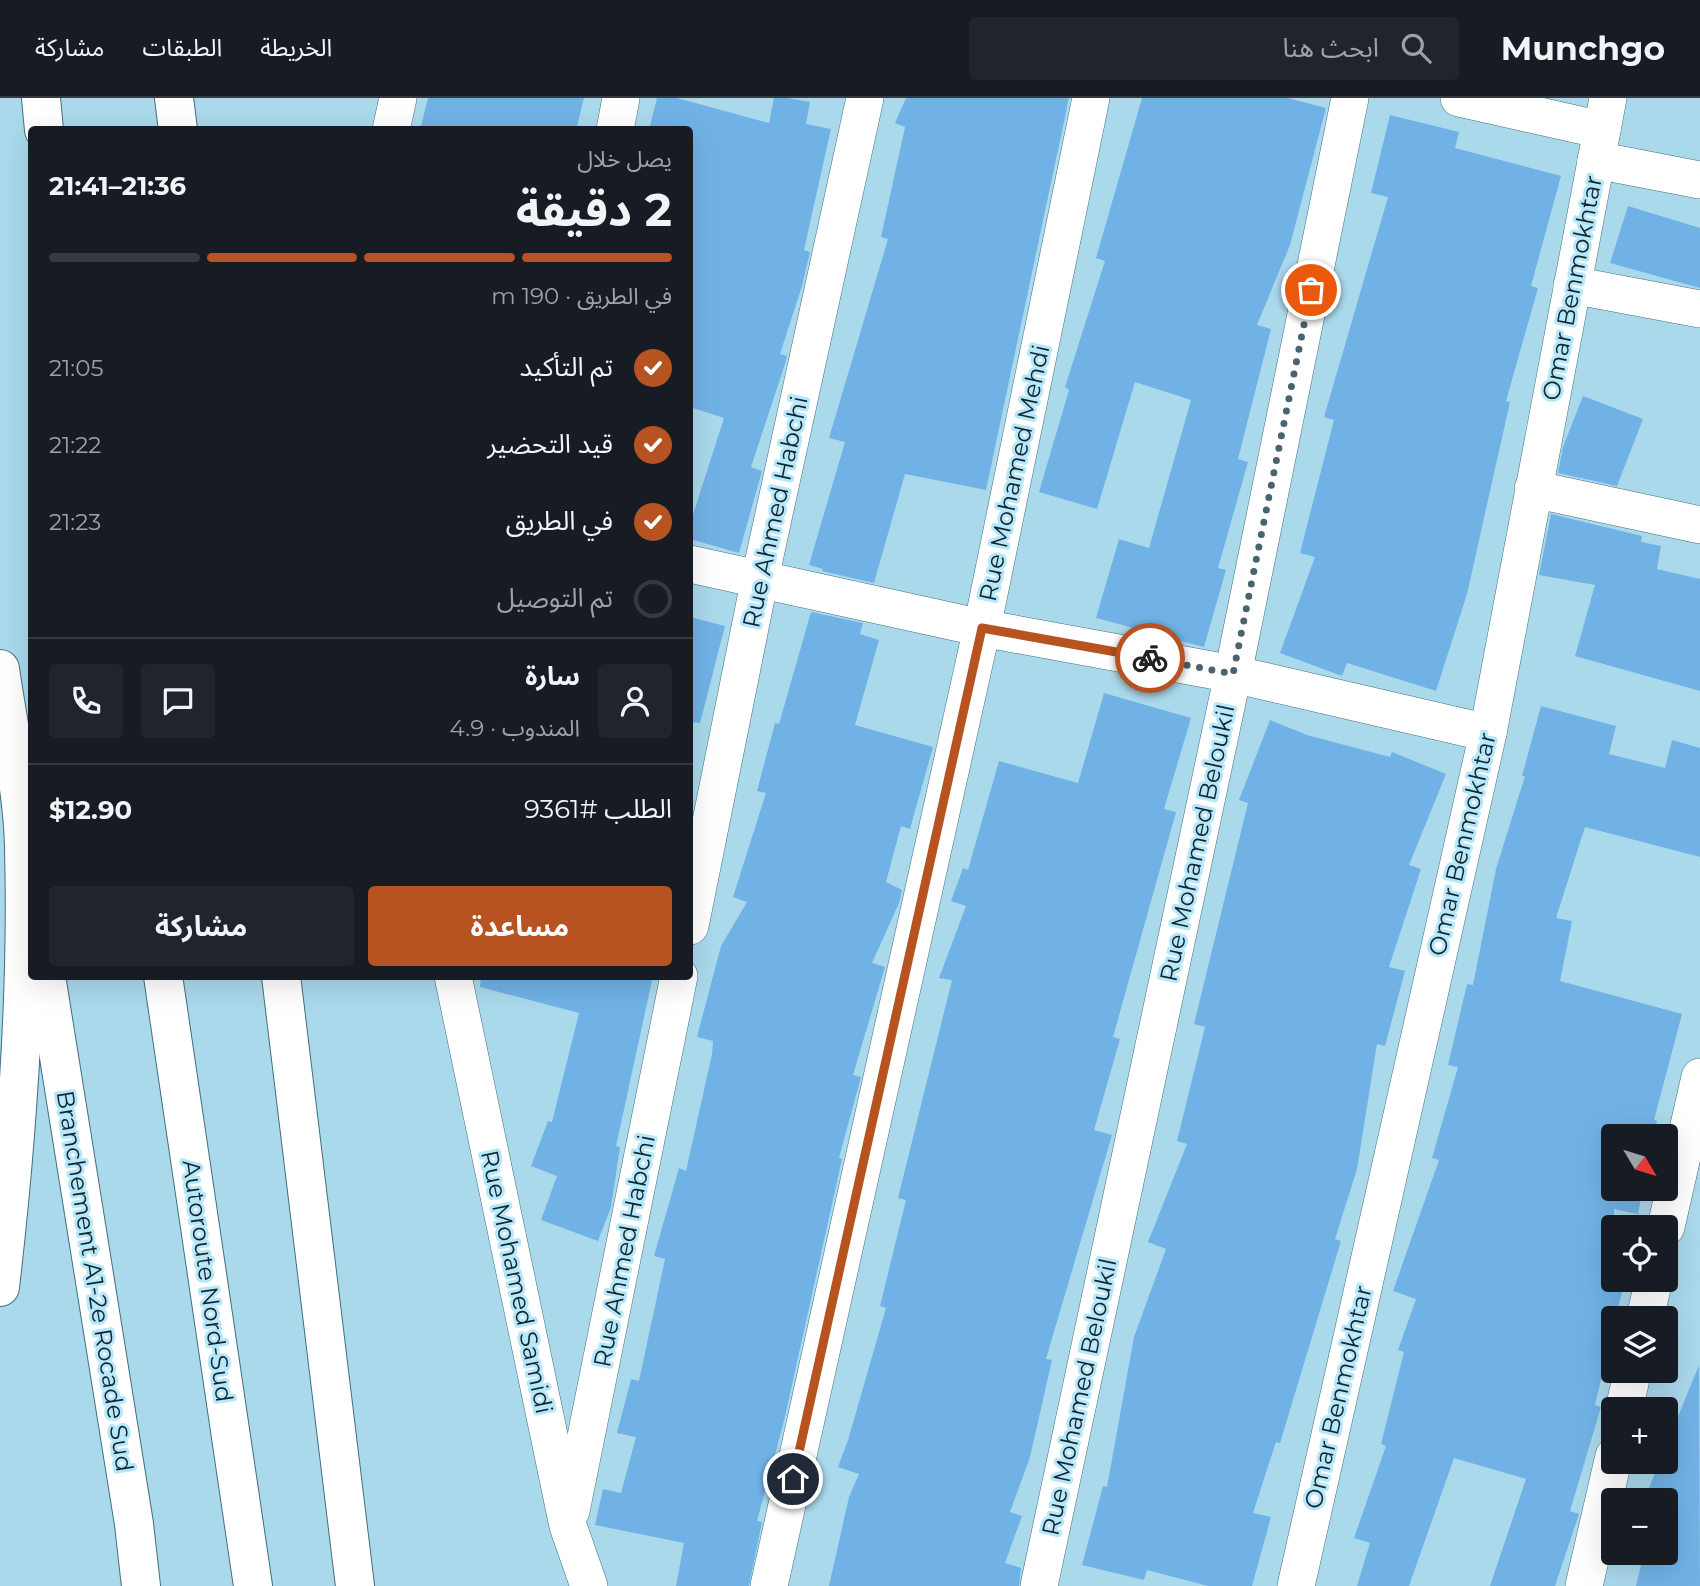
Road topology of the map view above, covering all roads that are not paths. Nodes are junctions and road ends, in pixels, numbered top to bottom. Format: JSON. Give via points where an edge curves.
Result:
{"nodes":[{"id":1,"x":41,"y":98,"type":"edge"},
{"id":2,"x":174,"y":98,"type":"edge"},
{"id":3,"x":398,"y":98,"type":"edge"},
{"id":4,"x":621,"y":98,"type":"edge"},
{"id":5,"x":865,"y":98,"type":"edge"},
{"id":6,"x":1091,"y":98,"type":"edge"},
{"id":7,"x":1350,"y":98,"type":"edge"},
{"id":8,"x":1459,"y":98,"type":"edge"},
{"id":9,"x":44,"y":126,"type":"edge"},
{"id":10,"x":178,"y":126,"type":"edge"},
{"id":11,"x":392,"y":126,"type":"edge"},
{"id":12,"x":616,"y":126,"type":"edge"},
{"id":13,"x":1602,"y":130,"type":"edge"},
{"id":14,"x":1700,"y":180,"type":"edge"},
{"id":15,"x":1572,"y":285,"type":"junction"},
{"id":16,"x":1700,"y":309,"type":"edge"},
{"id":17,"x":1533,"y":489,"type":"junction"},
{"id":18,"x":1700,"y":525,"type":"edge"},
{"id":19,"x":693,"y":565,"type":"edge"},
{"id":20,"x":760,"y":578,"type":"junction"},
{"id":21,"x":982,"y":628,"type":"junction"},
{"id":22,"x":0,"y":669,"type":"edge"},
{"id":23,"x":1233,"y":674,"type":"junction"},
{"id":24,"x":1488,"y":733,"type":"junction"},
{"id":25,"x":24,"y":845,"type":"junction"},
{"id":26,"x":28,"y":868,"type":"edge"},
{"id":27,"x":693,"y":911,"type":"edge"},
{"id":28,"x":47,"y":980,"type":"edge"},
{"id":29,"x":164,"y":980,"type":"edge"},
{"id":30,"x":281,"y":980,"type":"edge"},
{"id":31,"x":454,"y":980,"type":"edge"},
{"id":32,"x":678,"y":980,"type":"edge"},
{"id":33,"x":1700,"y":1077,"type":"edge"},
{"id":34,"x":1669,"y":1215,"type":"edge"},
{"id":35,"x":0,"y":1287,"type":"edge"},
{"id":36,"x":1610,"y":1474,"type":"edge"},
{"id":37,"x":568,"y":1526,"type":"junction"},
{"id":38,"x":141,"y":1586,"type":"edge"},
{"id":39,"x":253,"y":1586,"type":"edge"},
{"id":40,"x":355,"y":1586,"type":"edge"},
{"id":41,"x":589,"y":1586,"type":"edge"},
{"id":42,"x":769,"y":1586,"type":"edge"},
{"id":43,"x":1039,"y":1586,"type":"edge"},
{"id":44,"x":1296,"y":1586,"type":"edge"},
{"id":45,"x":1584,"y":1586,"type":"edge"}],
"edges":[{"from":1,"to":9,"type":"main road"},
{"from":2,"to":10,"type":"main road"},
{"from":3,"to":11,"type":"street"},
{"from":4,"to":12,"type":"street"},
{"from":5,"to":20,"type":"street","name":"Rue Ahmed Habchi"},
{"from":6,"to":21,"type":"street","name":"Rue Mohamed Mehdi"},
{"from":7,"to":23,"type":"street","name":"Rue Mohamed Beloukil"},
{"from":8,"to":13,"type":"street"},
{"from":13,"to":14,"type":"street"},
{"from":13,"to":15,"type":"street","name":"Omar Benmokhtar"},
{"from":15,"to":16,"type":"street"},
{"from":15,"to":17,"type":"street","name":"Omar Benmokhtar"},
{"from":17,"to":18,"type":"street"},
{"from":17,"to":24,"type":"street","name":"Omar Benmokhtar"},
{"from":19,"to":20,"type":"street"},
{"from":20,"to":21,"type":"street"},
{"from":20,"to":27,"type":"street","name":"Rue Ahmed Habchi"},
{"from":21,"to":23,"type":"street"},
{"from":21,"to":42,"type":"street","name":"Rue Mohamed Mehdi"},
{"from":22,"to":25,"type":"main road"},
{"from":23,"to":24,"type":"street"},
{"from":23,"to":43,"type":"street","name":"Rue Mohamed Beloukil"},
{"from":24,"to":44,"type":"street","name":"Omar Benmokhtar"},
{"from":25,"to":26,"type":"main road"},
{"from":25,"to":35,"type":"main road","via":[[23,1036]]},
{"from":28,"to":38,"type":"main road","name":"Branchement A1-2e Rocade Sud"},
{"from":29,"to":39,"type":"main road","name":"Autoroute Nord-Sud"},
{"from":30,"to":40,"type":"main road"},
{"from":31,"to":37,"type":"street","name":"Rue Mohamed Samidi"},
{"from":32,"to":37,"type":"street","name":"Rue Ahmed Habchi"},
{"from":33,"to":34,"type":"street"},
{"from":36,"to":45,"type":"street"},
{"from":37,"to":41,"type":"street","name":"Rue Mohamed Samidi"}]}
